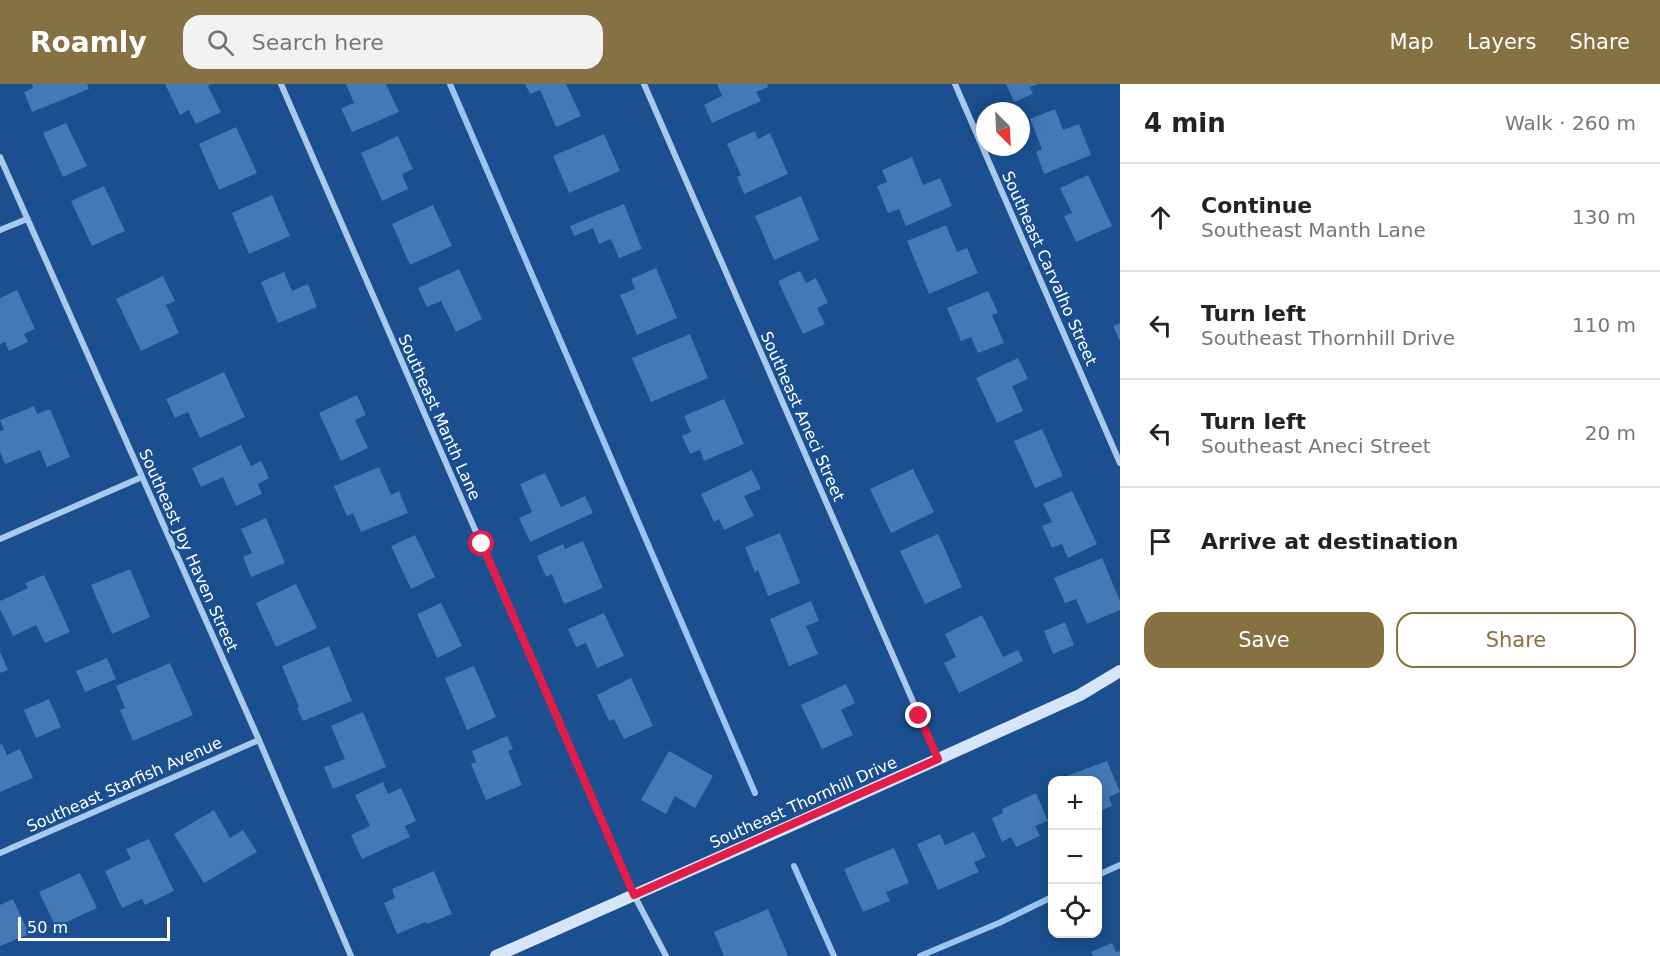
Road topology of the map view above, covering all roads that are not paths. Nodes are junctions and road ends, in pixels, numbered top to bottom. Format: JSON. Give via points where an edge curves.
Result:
{"nodes":[{"id":1,"x":281,"y":84,"type":"edge"},
{"id":2,"x":644,"y":84,"type":"edge"},
{"id":3,"x":955,"y":84,"type":"edge"},
{"id":4,"x":0,"y":157,"type":"edge"},
{"id":5,"x":27,"y":219,"type":"junction"},
{"id":6,"x":0,"y":230,"type":"edge"},
{"id":7,"x":1120,"y":463,"type":"edge"},
{"id":8,"x":142,"y":477,"type":"junction"},
{"id":9,"x":0,"y":539,"type":"edge"},
{"id":10,"x":1120,"y":671,"type":"edge"},
{"id":11,"x":259,"y":740,"type":"junction"},
{"id":12,"x":938,"y":759,"type":"junction"},
{"id":13,"x":0,"y":853,"type":"edge"},
{"id":14,"x":634,"y":895,"type":"junction"},
{"id":15,"x":351,"y":956,"type":"edge"},
{"id":16,"x":496,"y":956,"type":"edge"},
{"id":17,"x":666,"y":956,"type":"edge"}],
"edges":[{"from":1,"to":14,"type":"street","name":"Southeast Manth Lane"},
{"from":2,"to":12,"type":"street","name":"Southeast Aneci Street"},
{"from":3,"to":7,"type":"street","name":"Southeast Carvalho Street"},
{"from":4,"to":5,"type":"street","name":"Southeast Joy Haven Street"},
{"from":5,"to":6,"type":"street"},
{"from":5,"to":8,"type":"street","name":"Southeast Joy Haven Street"},
{"from":8,"to":9,"type":"street"},
{"from":8,"to":11,"type":"street","name":"Southeast Joy Haven Street"},
{"from":10,"to":12,"type":"street","name":"Southeast Thornhill Drive","via":[[1080,695]]},
{"from":11,"to":13,"type":"street","name":"Southeast Starfish Avenue"},
{"from":11,"to":15,"type":"street","name":"Southeast Joy Haven Street"},
{"from":12,"to":14,"type":"street","name":"Southeast Thornhill Drive"},
{"from":14,"to":16,"type":"street","name":"Southeast Thornhill Drive"},
{"from":14,"to":17,"type":"street","name":"Southeast Manth Lane"}]}
